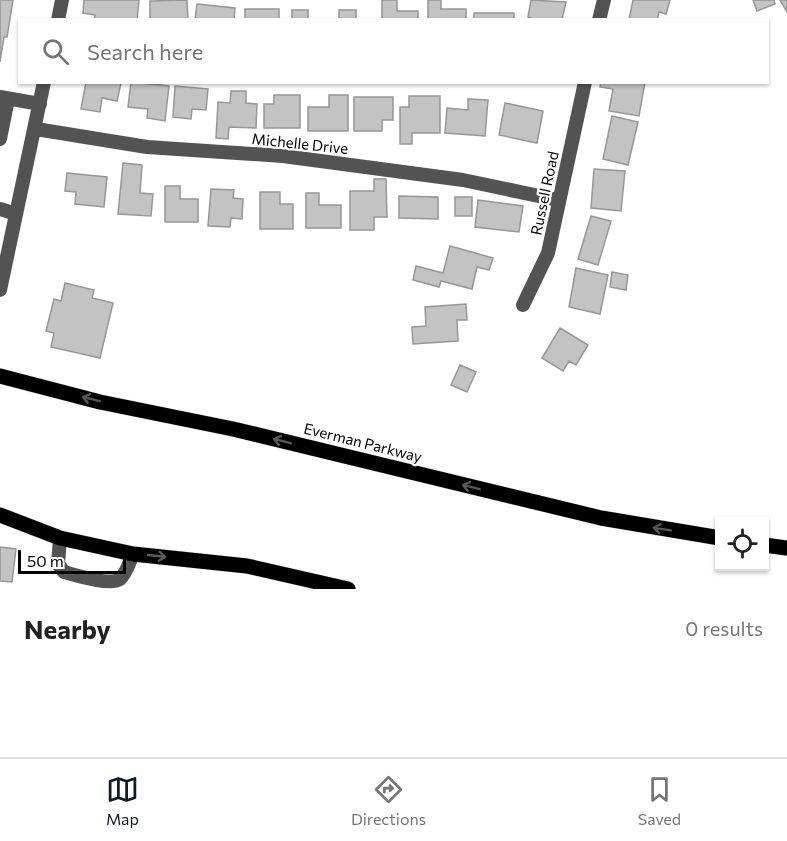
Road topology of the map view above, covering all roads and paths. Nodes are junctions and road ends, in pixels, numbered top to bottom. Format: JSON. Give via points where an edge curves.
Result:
{"nodes":[{"id":1,"x":62,"y":0,"type":"edge"},
{"id":2,"x":604,"y":0,"type":"edge"},
{"id":3,"x":58,"y":18,"type":"edge"},
{"id":4,"x":600,"y":18,"type":"edge"},
{"id":5,"x":44,"y":84,"type":"edge"},
{"id":6,"x":585,"y":84,"type":"edge"},
{"id":7,"x":4,"y":98,"type":"edge"},
{"id":8,"x":40,"y":104,"type":"junction"},
{"id":9,"x":36,"y":129,"type":"junction"},
{"id":10,"x":0,"y":139,"type":"edge"},
{"id":11,"x":558,"y":200,"type":"junction"},
{"id":12,"x":0,"y":209,"type":"edge"},
{"id":13,"x":16,"y":214,"type":"junction"},
{"id":14,"x":0,"y":290,"type":"edge"},
{"id":15,"x":523,"y":305,"type":"dead end"},
{"id":16,"x":0,"y":376,"type":"edge"},
{"id":17,"x":0,"y":515,"type":"edge"},
{"id":18,"x":715,"y":537,"type":"edge"},
{"id":19,"x":60,"y":538,"type":"junction"},
{"id":20,"x":769,"y":546,"type":"edge"},
{"id":21,"x":787,"y":548,"type":"edge"},
{"id":22,"x":133,"y":554,"type":"junction"},
{"id":23,"x":348,"y":589,"type":"edge"}],
"edges":[{"from":1,"to":3,"type":"street"},
{"from":2,"to":4,"type":"street"},
{"from":5,"to":8,"type":"street"},
{"from":6,"to":11,"type":"street","name":"Russell Road"},
{"from":7,"to":8,"type":"street"},
{"from":7,"to":10,"type":"street"},
{"from":8,"to":9,"type":"street"},
{"from":9,"to":11,"type":"street","name":"Michelle Drive","via":[[147,147],[283,156],[463,180]]},
{"from":9,"to":13,"type":"street"},
{"from":11,"to":15,"type":"street","name":"Russell Road","via":[[548,254]]},
{"from":12,"to":13,"type":"street"},
{"from":13,"to":14,"type":"street"},
{"from":18,"to":16,"type":"main road","name":"Everman Parkway","one_way":true,"via":[[601,518]]},
{"from":17,"to":19,"type":"main road"},
{"from":19,"to":22,"type":"main road"},
{"from":19,"to":22,"type":"street","via":[[58,564],[64,572],[95,580],[115,582],[122,578]]},
{"from":20,"to":21,"type":"main road"},
{"from":22,"to":23,"type":"main road","one_way":true,"via":[[247,566]]}]}
